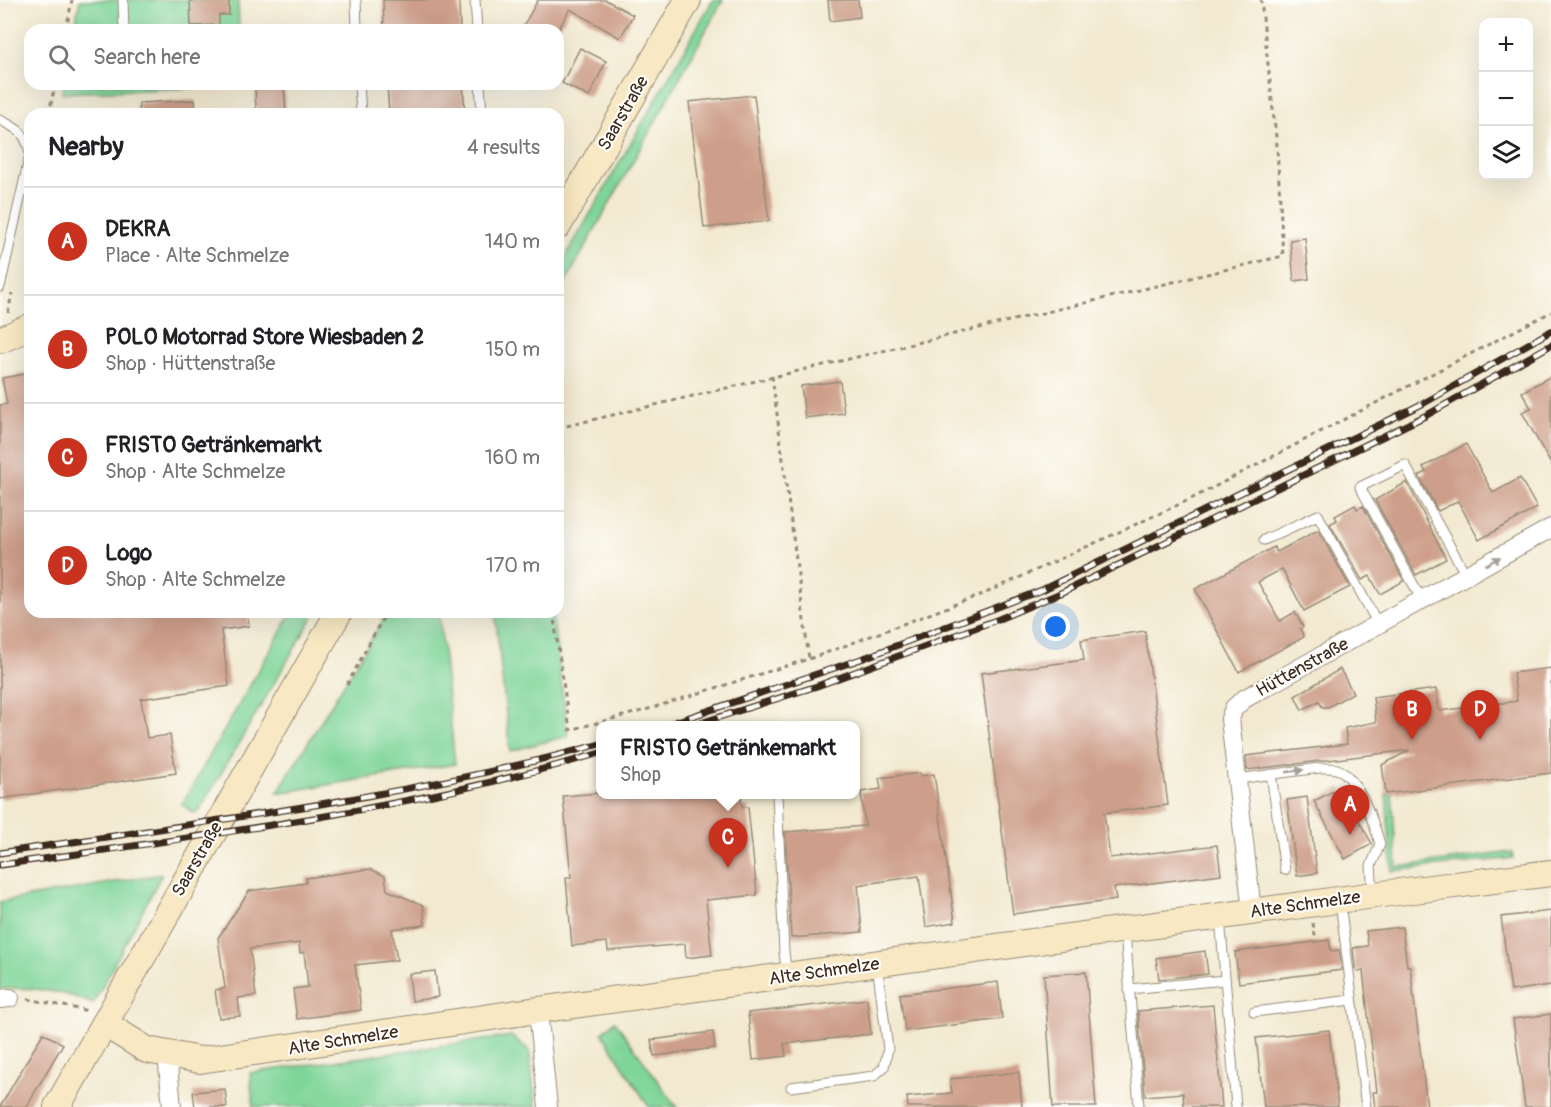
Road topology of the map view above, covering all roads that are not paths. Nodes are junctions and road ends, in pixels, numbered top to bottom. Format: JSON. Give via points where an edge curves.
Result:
{"nodes":[{"id":1,"x":123,"y":0,"type":"edge"},
{"id":2,"x":356,"y":0,"type":"edge"},
{"id":3,"x":475,"y":0,"type":"edge"},
{"id":4,"x":688,"y":0,"type":"edge"},
{"id":5,"x":124,"y":24,"type":"edge"},
{"id":6,"x":357,"y":24,"type":"edge"},
{"id":7,"x":477,"y":24,"type":"edge"},
{"id":8,"x":359,"y":90,"type":"edge"},
{"id":9,"x":480,"y":90,"type":"edge"},
{"id":10,"x":361,"y":108,"type":"edge"},
{"id":11,"x":482,"y":108,"type":"edge"},
{"id":12,"x":0,"y":120,"type":"edge"},
{"id":13,"x":24,"y":135,"type":"edge"},
{"id":14,"x":24,"y":181,"type":"edge"},
{"id":15,"x":564,"y":216,"type":"edge"},
{"id":16,"x":0,"y":287,"type":"edge"},
{"id":17,"x":24,"y":329,"type":"edge"},
{"id":18,"x":3,"y":336,"type":"edge"},
{"id":19,"x":1551,"y":528,"type":"edge"},
{"id":20,"x":1264,"y":540,"type":"dead end"},
{"id":21,"x":1466,"y":575,"type":"junction"},
{"id":22,"x":1422,"y":600,"type":"junction"},
{"id":23,"x":335,"y":618,"type":"edge"},
{"id":24,"x":1378,"y":624,"type":"junction"},
{"id":25,"x":1270,"y":774,"type":"junction"},
{"id":26,"x":1237,"y":779,"type":"junction"},
{"id":27,"x":777,"y":799,"type":"edge"},
{"id":28,"x":1284,"y":870,"type":"dead end"},
{"id":29,"x":1551,"y":873,"type":"edge"},
{"id":30,"x":1374,"y":895,"type":"junction"},
{"id":31,"x":1340,"y":900,"type":"junction"},
{"id":32,"x":1252,"y":911,"type":"junction"},
{"id":33,"x":1220,"y":916,"type":"junction"},
{"id":34,"x":1125,"y":930,"type":"junction"},
{"id":35,"x":877,"y":964,"type":"junction"},
{"id":36,"x":788,"y":976,"type":"junction"},
{"id":37,"x":1225,"y":980,"type":"junction"},
{"id":38,"x":1130,"y":989,"type":"junction"},
{"id":39,"x":1352,"y":1000,"type":"junction"},
{"id":40,"x":538,"y":1010,"type":"junction"},
{"id":41,"x":1254,"y":1012,"type":"dead end"},
{"id":42,"x":98,"y":1018,"type":"junction"},
{"id":43,"x":167,"y":1055,"type":"junction"},
{"id":44,"x":791,"y":1087,"type":"dead end"},
{"id":45,"x":57,"y":1107,"type":"edge"},
{"id":46,"x":172,"y":1107,"type":"edge"},
{"id":47,"x":548,"y":1107,"type":"edge"},
{"id":48,"x":1139,"y":1107,"type":"edge"},
{"id":49,"x":1236,"y":1107,"type":"edge"},
{"id":50,"x":1366,"y":1107,"type":"edge"}],
"edges":[{"from":1,"to":5,"type":"lane"},
{"from":2,"to":6,"type":"lane"},
{"from":3,"to":7,"type":"lane"},
{"from":4,"to":15,"type":"street","name":"Saarstraße"},
{"from":8,"to":10,"type":"lane"},
{"from":9,"to":11,"type":"lane"},
{"from":12,"to":13,"type":"lane"},
{"from":14,"to":16,"type":"lane"},
{"from":17,"to":18,"type":"street"},
{"from":21,"to":19,"type":"street","name":"Hüttenstraße","one_way":true},
{"from":20,"to":24,"type":"lane","via":[[1318,515]]},
{"from":21,"to":22,"type":"street","name":"Hüttenstraße"},
{"from":21,"to":22,"type":"lane","via":[[1405,465],[1360,487]]},
{"from":22,"to":24,"type":"street","name":"Hüttenstraße"},
{"from":23,"to":42,"type":"street","name":"Saarstraße"},
{"from":24,"to":26,"type":"street","name":"Hüttenstraße","via":[[1234,708],[1230,719]]},
{"from":25,"to":26,"type":"lane"},
{"from":25,"to":28,"type":"lane"},
{"from":25,"to":30,"type":"lane","one_way":true,"via":[[1320,768],[1344,772],[1364,801],[1380,844],[1371,866]]},
{"from":26,"to":32,"type":"street","name":"Hüttenstraße"},
{"from":27,"to":36,"type":"lane"},
{"from":29,"to":30,"type":"street","name":"Alte Schmelze"},
{"from":30,"to":31,"type":"street","name":"Alte Schmelze"},
{"from":31,"to":32,"type":"street","name":"Alte Schmelze"},
{"from":31,"to":39,"type":"lane"},
{"from":32,"to":33,"type":"street","name":"Alte Schmelze"},
{"from":33,"to":34,"type":"street","name":"Alte Schmelze"},
{"from":33,"to":37,"type":"lane"},
{"from":34,"to":35,"type":"street","name":"Alte Schmelze"},
{"from":34,"to":38,"type":"lane"},
{"from":35,"to":36,"type":"street","name":"Alte Schmelze"},
{"from":35,"to":44,"type":"lane","via":[[888,1049],[884,1067],[874,1076]]},
{"from":36,"to":40,"type":"street","name":"Alte Schmelze"},
{"from":37,"to":38,"type":"lane"},
{"from":37,"to":49,"type":"lane"},
{"from":38,"to":48,"type":"lane"},
{"from":39,"to":41,"type":"lane"},
{"from":39,"to":50,"type":"lane"},
{"from":40,"to":43,"type":"street","name":"Alte Schmelze","via":[[231,1057],[200,1060]]},
{"from":40,"to":47,"type":"street"},
{"from":42,"to":43,"type":"street","name":"Alte Schmelze","via":[[130,1041]]},
{"from":42,"to":45,"type":"street","name":"Saarstraße"},
{"from":43,"to":46,"type":"street"}]}
